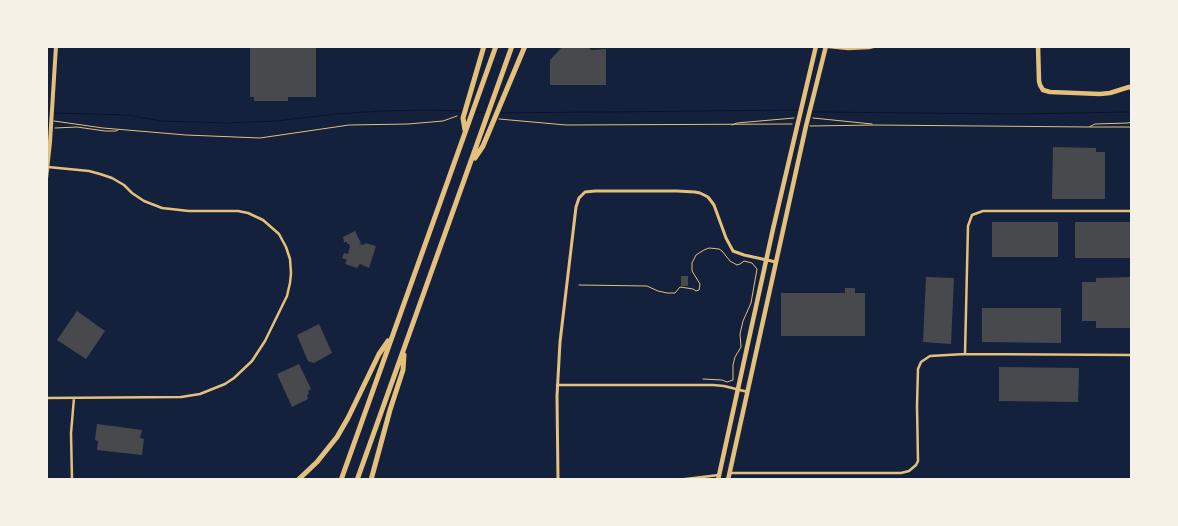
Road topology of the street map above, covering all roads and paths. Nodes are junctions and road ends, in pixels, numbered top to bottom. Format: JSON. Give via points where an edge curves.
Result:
{"nodes":[{"id":1,"x":56,"y":46,"type":"edge"},
{"id":2,"x":484,"y":46,"type":"edge"},
{"id":3,"x":496,"y":46,"type":"edge"},
{"id":4,"x":512,"y":46,"type":"edge"},
{"id":5,"x":524,"y":46,"type":"edge"},
{"id":6,"x":818,"y":46,"type":"edge"},
{"id":7,"x":877,"y":46,"type":"edge"},
{"id":8,"x":1038,"y":46,"type":"edge"},
{"id":9,"x":826,"y":47,"type":"edge"},
{"id":10,"x":1131,"y":86,"type":"edge"},
{"id":11,"x":425,"y":122,"type":"dead end"},
{"id":12,"x":1132,"y":122,"type":"edge"},
{"id":13,"x":536,"y":123,"type":"dead end"},
{"id":14,"x":53,"y":124,"type":"junction"},
{"id":15,"x":797,"y":125,"type":"junction"},
{"id":16,"x":806,"y":126,"type":"junction"},
{"id":17,"x":1088,"y":127,"type":"junction"},
{"id":18,"x":1132,"y":127,"type":"edge"},
{"id":19,"x":119,"y":130,"type":"junction"},
{"id":20,"x":465,"y":133,"type":"junction"},
{"id":21,"x":47,"y":167,"type":"edge"},
{"id":22,"x":468,"y":170,"type":"junction"},
{"id":23,"x":46,"y":179,"type":"edge"},
{"id":24,"x":1132,"y":211,"type":"edge"},
{"id":25,"x":766,"y":260,"type":"junction"},
{"id":26,"x":776,"y":262,"type":"junction"},
{"id":27,"x":579,"y":285,"type":"dead end"},
{"id":28,"x":392,"y":336,"type":"junction"},
{"id":29,"x":405,"y":347,"type":"junction"},
{"id":30,"x":965,"y":354,"type":"junction"},
{"id":31,"x":1132,"y":355,"type":"edge"},
{"id":32,"x":703,"y":379,"type":"dead end"},
{"id":33,"x":557,"y":385,"type":"junction"},
{"id":34,"x":738,"y":390,"type":"junction"},
{"id":35,"x":748,"y":392,"type":"junction"},
{"id":36,"x":46,"y":398,"type":"edge"},
{"id":37,"x":74,"y":398,"type":"junction"},
{"id":38,"x":730,"y":474,"type":"junction"},
{"id":39,"x":718,"y":477,"type":"edge"},
{"id":40,"x":72,"y":480,"type":"edge"},
{"id":41,"x":298,"y":480,"type":"edge"},
{"id":42,"x":340,"y":480,"type":"edge"},
{"id":43,"x":357,"y":480,"type":"edge"},
{"id":44,"x":371,"y":480,"type":"edge"},
{"id":45,"x":558,"y":480,"type":"edge"},
{"id":46,"x":677,"y":480,"type":"edge"},
{"id":47,"x":728,"y":480,"type":"edge"}],
"edges":[{"from":1,"to":14,"type":"main road"},
{"from":2,"to":20,"type":"highway","via":[[463,118]]},
{"from":3,"to":20,"type":"highway"},
{"from":4,"to":22,"type":"highway"},
{"from":5,"to":22,"type":"highway","via":[[482,146]]},
{"from":6,"to":9,"type":"street"},
{"from":6,"to":15,"type":"main road"},
{"from":7,"to":9,"type":"street"},
{"from":8,"to":10,"type":"main road","via":[[1039,81],[1044,90],[1100,94]]},
{"from":9,"to":16,"type":"main road"},
{"from":11,"to":19,"type":"path","via":[[349,125],[260,138]]},
{"from":12,"to":17,"type":"path"},
{"from":13,"to":15,"type":"path"},
{"from":14,"to":19,"type":"path"},
{"from":14,"to":19,"type":"path"},
{"from":14,"to":21,"type":"main road"},
{"from":15,"to":25,"type":"main road"},
{"from":16,"to":17,"type":"path"},
{"from":16,"to":26,"type":"main road"},
{"from":17,"to":18,"type":"path"},
{"from":20,"to":28,"type":"highway"},
{"from":21,"to":23,"type":"main road"},
{"from":21,"to":37,"type":"street","via":[[89,171],[112,178],[144,201],[162,208],[248,213],[263,220],[279,234],[290,259],[287,296],[265,341],[252,361],[225,384],[184,397]]},
{"from":22,"to":29,"type":"highway"},
{"from":24,"to":30,"type":"street","via":[[983,211],[972,215],[968,226]]},
{"from":25,"to":26,"type":"street"},
{"from":25,"to":33,"type":"street","via":[[732,249],[714,205],[700,193],[585,192],[576,207]]},
{"from":25,"to":34,"type":"main road"},
{"from":26,"to":35,"type":"main road"},
{"from":27,"to":32,"type":"path","via":[[647,286],[667,293],[675,293],[680,287],[696,291],[700,284],[692,271],[692,263],[704,250],[719,249],[737,264],[744,261],[752,263],[757,269],[751,303],[740,334],[741,347],[733,366],[733,380]]},
{"from":28,"to":41,"type":"highway","via":[[379,354],[337,437]]},
{"from":28,"to":42,"type":"highway"},
{"from":29,"to":43,"type":"highway"},
{"from":29,"to":44,"type":"highway","via":[[403,370]]},
{"from":30,"to":31,"type":"street"},
{"from":30,"to":38,"type":"street","via":[[930,356],[920,365],[918,460],[909,471]]},
{"from":33,"to":34,"type":"street","via":[[713,385]]},
{"from":33,"to":45,"type":"street"},
{"from":34,"to":35,"type":"street"},
{"from":34,"to":39,"type":"main road"},
{"from":35,"to":38,"type":"main road"},
{"from":36,"to":37,"type":"street"},
{"from":37,"to":40,"type":"street"},
{"from":38,"to":39,"type":"main road"},
{"from":38,"to":47,"type":"main road"},
{"from":39,"to":46,"type":"street"}]}
